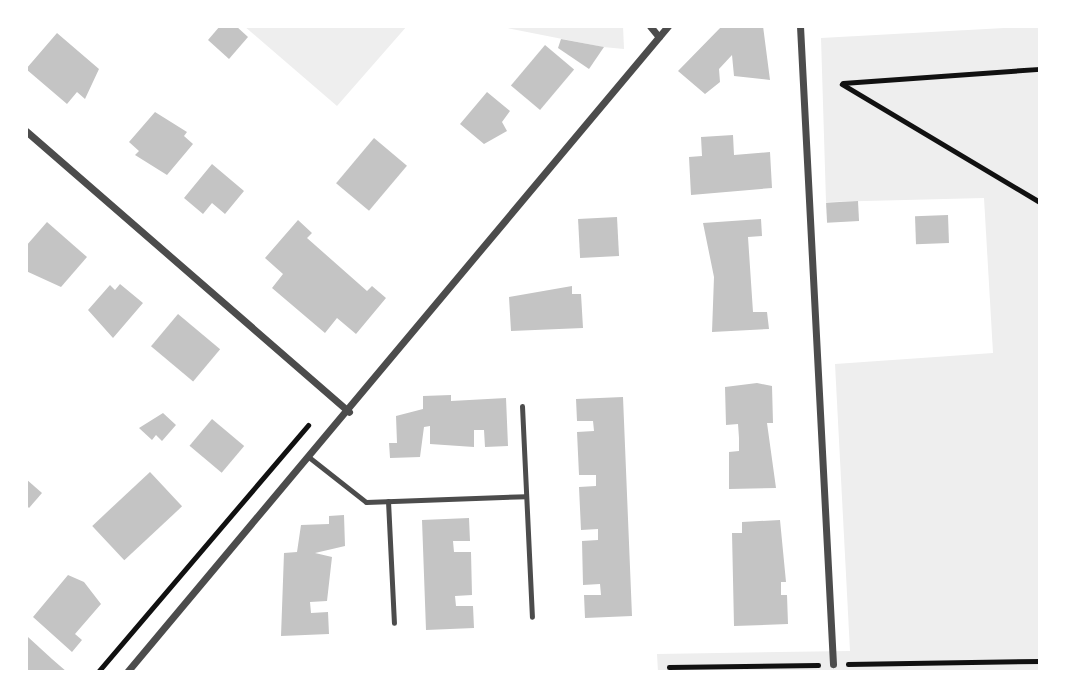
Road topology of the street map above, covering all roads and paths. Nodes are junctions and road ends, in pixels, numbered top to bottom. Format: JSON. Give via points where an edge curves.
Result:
{"nodes":[{"id":1,"x":650,"y":26,"type":"edge"},
{"id":2,"x":668,"y":26,"type":"edge"},
{"id":3,"x":800,"y":26,"type":"edge"},
{"id":4,"x":659,"y":37,"type":"junction"},
{"id":5,"x":1040,"y":69,"type":"edge"},
{"id":6,"x":26,"y":131,"type":"edge"},
{"id":7,"x":1040,"y":202,"type":"edge"},
{"id":8,"x":522,"y":406,"type":"dead end"},
{"id":9,"x":349,"y":412,"type":"junction"},
{"id":10,"x":310,"y":458,"type":"junction"},
{"id":11,"x":526,"y":496,"type":"junction"},
{"id":12,"x":387,"y":501,"type":"junction"},
{"id":13,"x":532,"y":617,"type":"dead end"},
{"id":14,"x":394,"y":623,"type":"dead end"},
{"id":15,"x":1040,"y":661,"type":"edge"},
{"id":16,"x":833,"y":664,"type":"junction"},
{"id":17,"x":669,"y":667,"type":"dead end"},
{"id":18,"x":127,"y":672,"type":"edge"}],
"edges":[{"from":1,"to":4,"type":"street"},
{"from":2,"to":4,"type":"street"},
{"from":3,"to":16,"type":"street"},
{"from":4,"to":9,"type":"street"},
{"from":5,"to":7,"type":"path","via":[[842,83]]},
{"from":6,"to":9,"type":"street"},
{"from":8,"to":11,"type":"lane"},
{"from":9,"to":10,"type":"street"},
{"from":10,"to":12,"type":"lane","via":[[366,502]]},
{"from":10,"to":18,"type":"street"},
{"from":11,"to":12,"type":"lane"},
{"from":11,"to":13,"type":"lane"},
{"from":12,"to":14,"type":"lane"},
{"from":15,"to":16,"type":"path"},
{"from":16,"to":17,"type":"path"}]}
